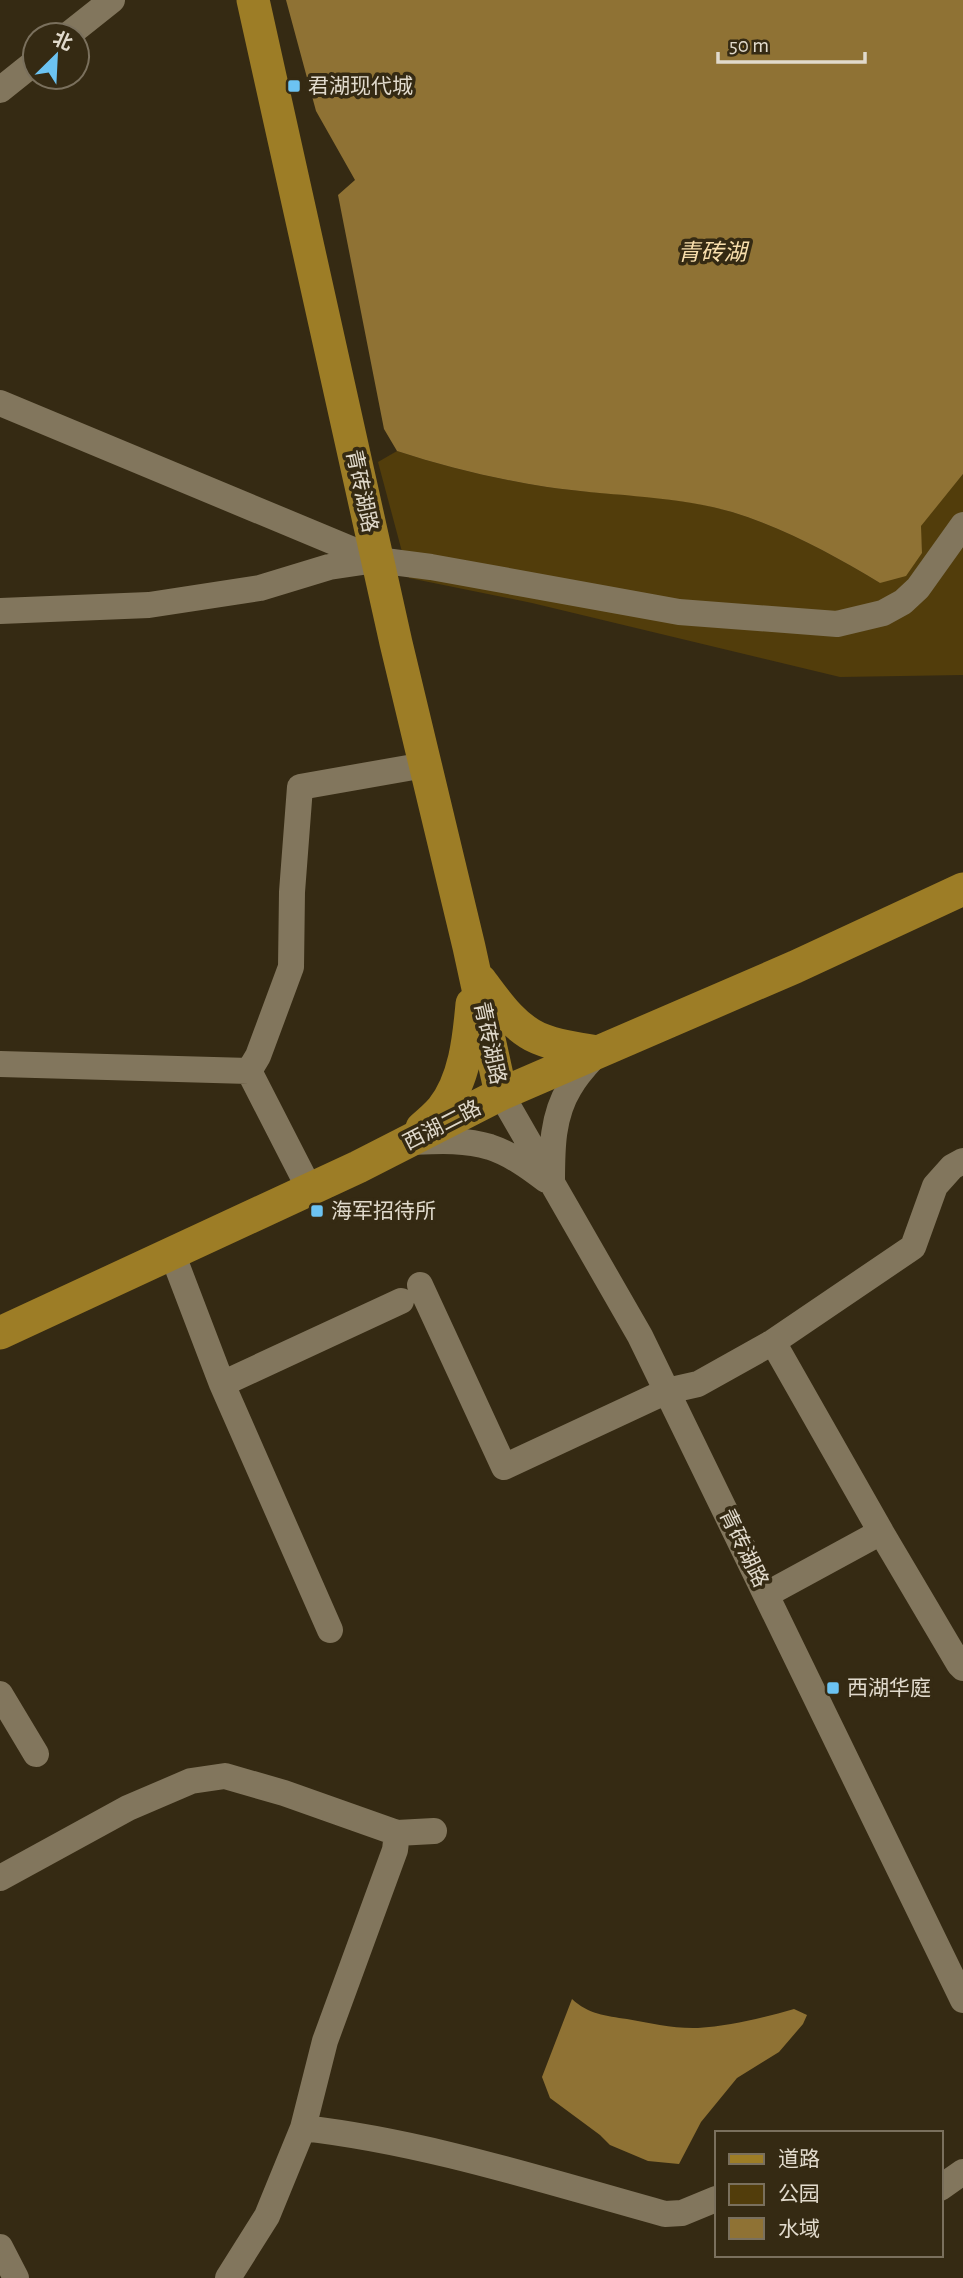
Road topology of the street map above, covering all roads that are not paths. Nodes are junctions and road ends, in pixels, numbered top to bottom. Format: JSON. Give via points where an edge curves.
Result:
{"nodes":[{"id":1,"x":112,"y":0,"type":"edge"},
{"id":2,"x":253,"y":0,"type":"edge"},
{"id":3,"x":86,"y":21,"type":"edge"},
{"id":4,"x":21,"y":73,"type":"edge"},
{"id":5,"x":0,"y":90,"type":"edge"},
{"id":6,"x":0,"y":403,"type":"edge"},
{"id":7,"x":963,"y":525,"type":"edge"},
{"id":8,"x":377,"y":560,"type":"junction"},
{"id":9,"x":0,"y":611,"type":"edge"},
{"id":10,"x":425,"y":765,"type":"junction"},
{"id":11,"x":963,"y":889,"type":"edge"},
{"id":12,"x":475,"y":973,"type":"junction"},
{"id":13,"x":597,"y":1052,"type":"junction"},
{"id":14,"x":0,"y":1064,"type":"edge"},
{"id":15,"x":249,"y":1071,"type":"junction"},
{"id":16,"x":501,"y":1094,"type":"junction"},
{"id":17,"x":407,"y":1142,"type":"junction"},
{"id":18,"x":963,"y":1161,"type":"edge"},
{"id":19,"x":552,"y":1184,"type":"junction"},
{"id":20,"x":310,"y":1190,"type":"junction"},
{"id":21,"x":172,"y":1253,"type":"junction"},
{"id":22,"x":0,"y":1333,"type":"edge"},
{"id":23,"x":774,"y":1342,"type":"junction"},
{"id":24,"x":222,"y":1384,"type":"junction"},
{"id":25,"x":667,"y":1391,"type":"junction"},
{"id":26,"x":881,"y":1532,"type":"junction"},
{"id":27,"x":766,"y":1594,"type":"junction"},
{"id":28,"x":330,"y":1630,"type":"dead end"},
{"id":29,"x":963,"y":1668,"type":"edge"},
{"id":30,"x":0,"y":1694,"type":"edge"},
{"id":31,"x":36,"y":1754,"type":"dead end"},
{"id":32,"x":434,"y":1831,"type":"dead end"},
{"id":33,"x":397,"y":1833,"type":"junction"},
{"id":34,"x":0,"y":1878,"type":"edge"},
{"id":35,"x":963,"y":2000,"type":"edge"},
{"id":36,"x":303,"y":2128,"type":"junction"},
{"id":37,"x":963,"y":2172,"type":"edge"},
{"id":38,"x":942,"y":2187,"type":"edge"},
{"id":39,"x":715,"y":2199,"type":"edge"},
{"id":40,"x":228,"y":2278,"type":"edge"}],
"edges":[{"from":1,"to":3,"type":"street"},
{"from":2,"to":8,"type":"main road","name":"青砖湖路"},
{"from":4,"to":5,"type":"street"},
{"from":6,"to":8,"type":"street"},
{"from":7,"to":8,"type":"street","via":[[903,602],[883,613],[837,624],[679,612]]},
{"from":8,"to":9,"type":"street","via":[[329,567],[260,587],[149,605]]},
{"from":8,"to":10,"type":"main road","name":"青砖湖路"},
{"from":10,"to":12,"type":"main road","name":"青砖湖路"},
{"from":10,"to":15,"type":"street","via":[[300,787],[290,967]]},
{"from":11,"to":13,"type":"main road","name":"西湖二路"},
{"from":12,"to":13,"type":"main road","via":[[505,1013],[536,1038]]},
{"from":12,"to":16,"type":"main road","name":"青砖湖路"},
{"from":12,"to":17,"type":"main road","via":[[470,1033],[460,1074],[443,1108]]},
{"from":13,"to":16,"type":"main road","name":"西湖二路"},
{"from":13,"to":19,"type":"street","via":[[570,1086],[557,1113]]},
{"from":14,"to":15,"type":"street"},
{"from":15,"to":20,"type":"street"},
{"from":16,"to":17,"type":"main road","name":"西湖二路"},
{"from":16,"to":19,"type":"street","name":"青砖湖路"},
{"from":17,"to":19,"type":"street","via":[[452,1141],[490,1147],[522,1162]]},
{"from":17,"to":20,"type":"main road","name":"西湖二路"},
{"from":18,"to":23,"type":"street","via":[[935,1186],[913,1247]]},
{"from":19,"to":25,"type":"street","name":"青砖湖路"},
{"from":20,"to":21,"type":"main road","name":"西湖二路"},
{"from":21,"to":22,"type":"main road","name":"西湖二路"},
{"from":21,"to":24,"type":"street"},
{"from":23,"to":25,"type":"street","via":[[698,1384]]},
{"from":23,"to":26,"type":"street"},
{"from":24,"to":25,"type":"street","via":[[411,1293],[505,1467]]},
{"from":24,"to":28,"type":"street"},
{"from":25,"to":27,"type":"street","name":"青砖湖路"},
{"from":26,"to":27,"type":"street"},
{"from":26,"to":29,"type":"street"},
{"from":27,"to":35,"type":"street","name":"青砖湖路"},
{"from":30,"to":31,"type":"street"},
{"from":32,"to":33,"type":"street"},
{"from":33,"to":34,"type":"street","via":[[225,1776],[191,1781],[128,1808]]},
{"from":33,"to":36,"type":"street","via":[[395,1850],[325,2041]]},
{"from":36,"to":39,"type":"street","via":[[448,2155],[665,2214],[682,2213]]},
{"from":36,"to":40,"type":"street","via":[[267,2216]]},
{"from":37,"to":38,"type":"street"}]}
